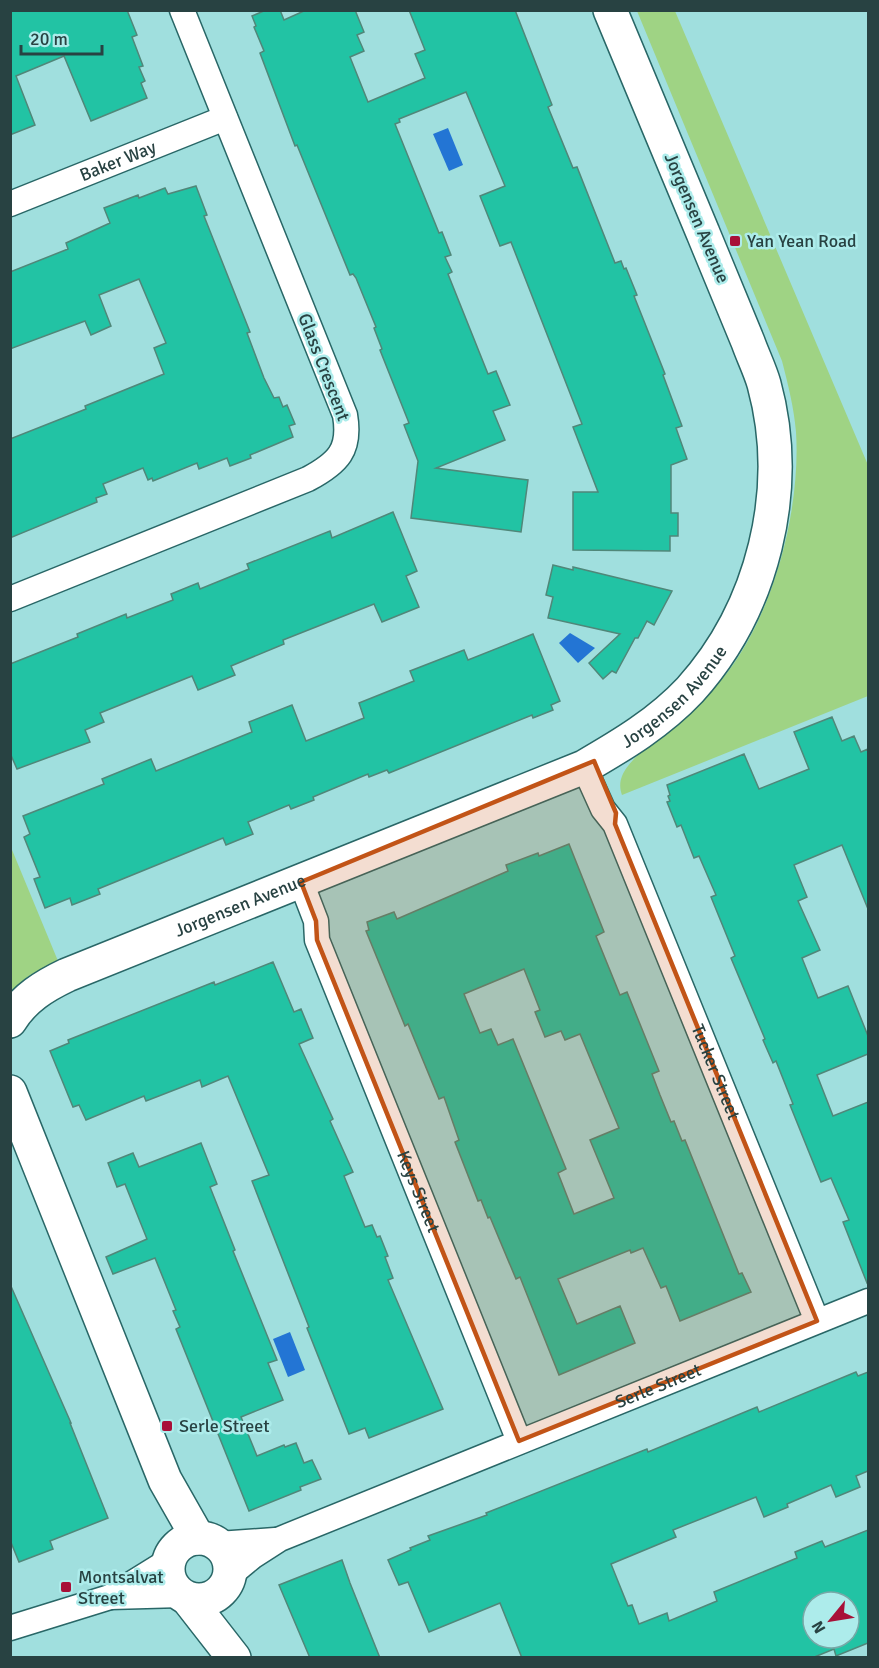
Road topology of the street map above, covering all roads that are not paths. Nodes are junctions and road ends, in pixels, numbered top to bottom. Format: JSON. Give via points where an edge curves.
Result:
{"nodes":[{"id":1,"x":182,"y":10,"type":"edge"},
{"id":2,"x":610,"y":10,"type":"edge"},
{"id":3,"x":225,"y":118,"type":"junction"},
{"id":4,"x":10,"y":204,"type":"edge"},
{"id":5,"x":10,"y":599,"type":"edge"},
{"id":6,"x":589,"y":764,"type":"junction"},
{"id":7,"x":295,"y":884,"type":"junction"},
{"id":8,"x":10,"y":1021,"type":"edge"},
{"id":9,"x":10,"y":1092,"type":"edge"},
{"id":10,"x":868,"y":1301,"type":"edge"},
{"id":11,"x":816,"y":1321,"type":"junction"},
{"id":12,"x":519,"y":1441,"type":"junction"},
{"id":13,"x":280,"y":1539,"type":"junction"},
{"id":14,"x":189,"y":1548,"type":"junction"},
{"id":15,"x":228,"y":1581,"type":"junction"},
{"id":16,"x":110,"y":1597,"type":"junction"},
{"id":17,"x":185,"y":1597,"type":"junction"},
{"id":18,"x":10,"y":1628,"type":"edge"},
{"id":19,"x":236,"y":1658,"type":"edge"}],
"edges":[{"from":1,"to":3,"type":"street","name":"Glass Crescent"},
{"from":2,"to":6,"type":"street","name":"Jorgensen Avenue","via":[[764,384],[774,452],[775,498],[751,593],[726,642],[690,690],[667,711],[643,732]]},
{"from":3,"to":4,"type":"street","name":"Baker Way"},
{"from":3,"to":5,"type":"street","name":"Glass Crescent","via":[[345,415],[346,444],[327,469],[308,479]]},
{"from":6,"to":7,"type":"street","name":"Jorgensen Avenue"},
{"from":6,"to":11,"type":"street","name":"Tucker Street","via":[[603,809],[615,824]]},
{"from":7,"to":8,"type":"street","name":"Jorgensen Avenue","via":[[46,985],[26,1000]]},
{"from":7,"to":12,"type":"street","name":"Keys Street","via":[[305,926],[318,940]]},
{"from":9,"to":14,"type":"street"},
{"from":10,"to":11,"type":"street","name":"Serle Street"},
{"from":11,"to":12,"type":"street","name":"Serle Street"},
{"from":12,"to":13,"type":"street","name":"Serle Street"},
{"from":13,"to":14,"type":"street","name":"Serle Street"},
{"from":13,"to":15,"type":"street","name":"Serle Street","via":[[252,1557]]},
{"from":14,"to":15,"type":"street","via":[[225,1553],[230,1564]]},
{"from":14,"to":16,"type":"street","name":"Serle Street"},
{"from":14,"to":17,"type":"street","via":[[170,1580]]},
{"from":15,"to":17,"type":"street","via":[[213,1597],[196,1601]]},
{"from":15,"to":19,"type":"street"},
{"from":16,"to":17,"type":"street","name":"Serle Street"},
{"from":16,"to":18,"type":"street","name":"Serle Street"},
{"from":17,"to":19,"type":"street"}]}
